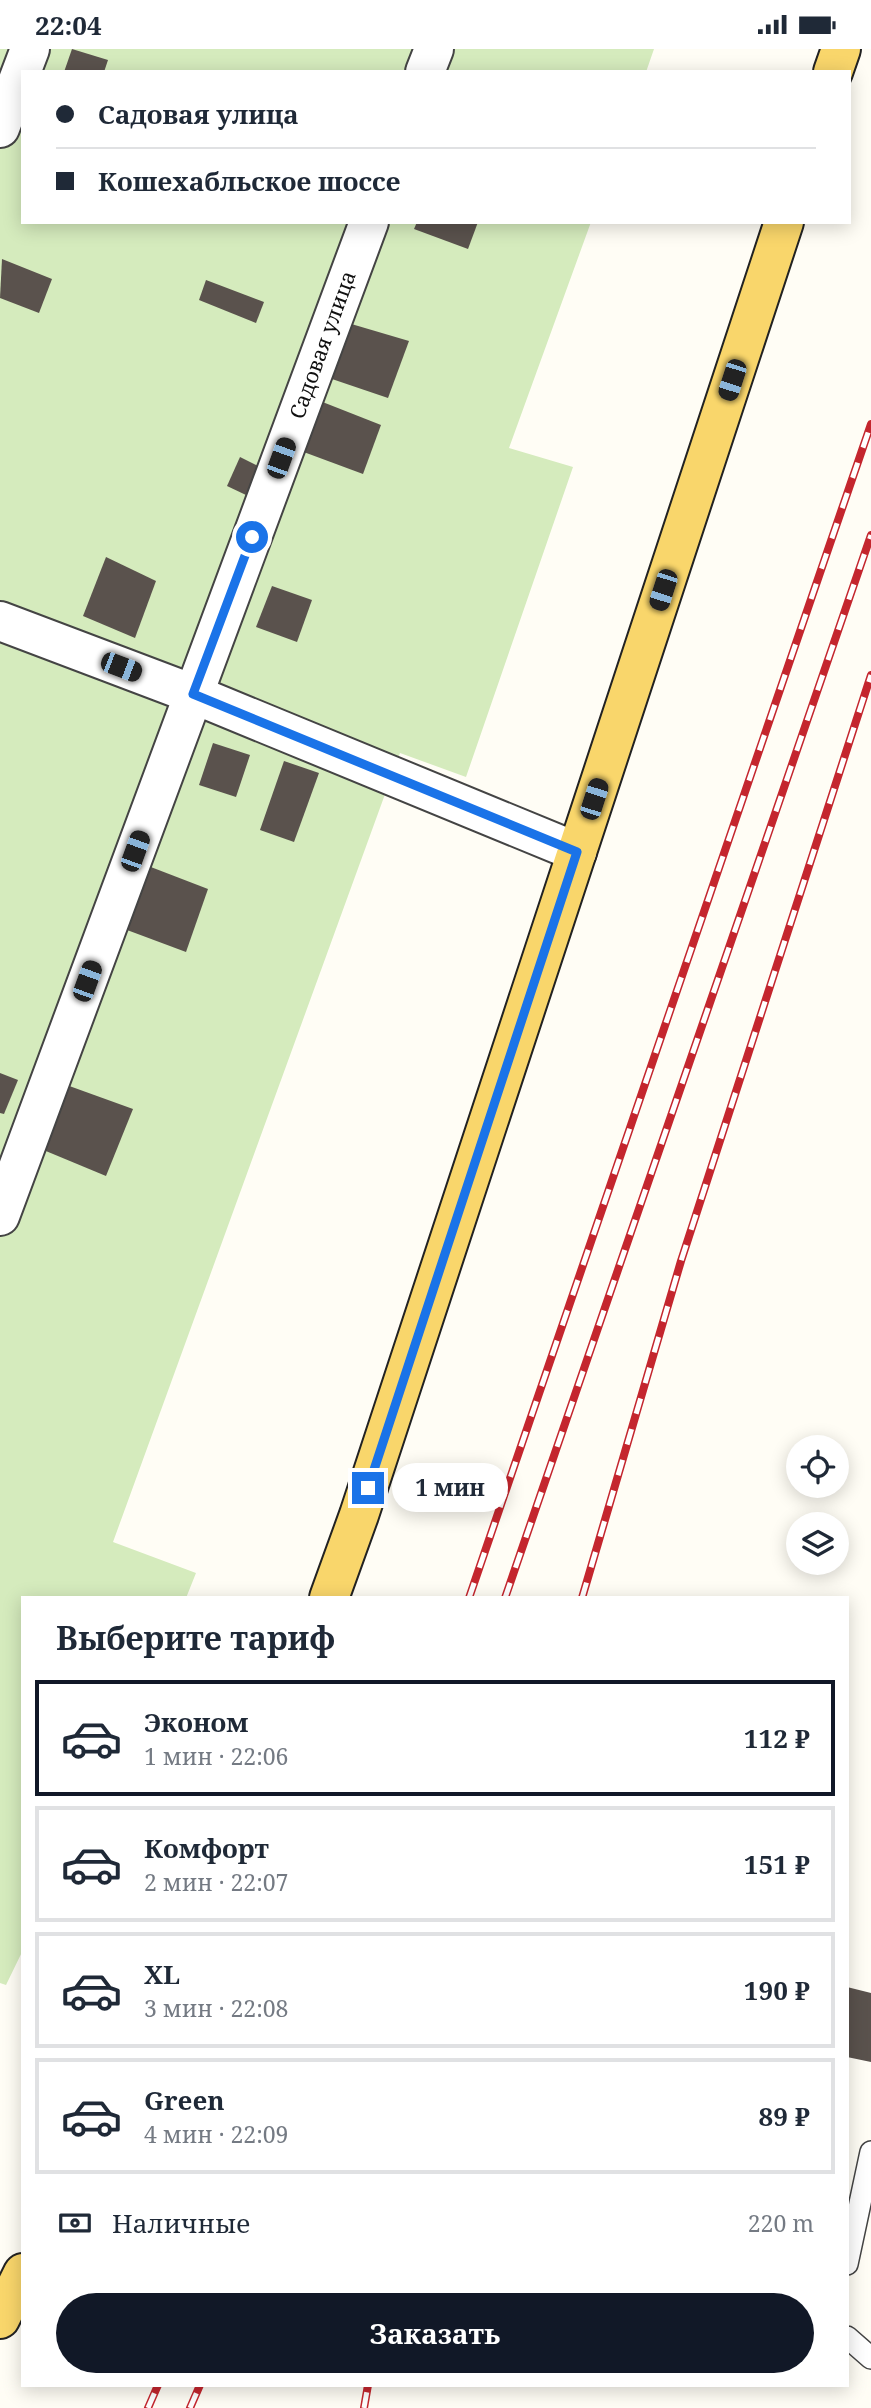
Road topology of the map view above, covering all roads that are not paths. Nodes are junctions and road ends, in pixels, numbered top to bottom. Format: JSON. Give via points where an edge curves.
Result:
{"nodes":[{"id":1,"x":30,"y":49,"type":"edge"},
{"id":2,"x":434,"y":49,"type":"edge"},
{"id":3,"x":841,"y":49,"type":"edge"},
{"id":4,"x":22,"y":70,"type":"edge"},
{"id":5,"x":426,"y":70,"type":"edge"},
{"id":6,"x":834,"y":70,"type":"edge"},
{"id":7,"x":21,"y":73,"type":"edge"},
{"id":8,"x":0,"y":128,"type":"edge"},
{"id":9,"x":368,"y":224,"type":"edge"},
{"id":10,"x":783,"y":224,"type":"edge"},
{"id":11,"x":0,"y":621,"type":"edge"},
{"id":12,"x":193,"y":694,"type":"junction"},
{"id":13,"x":577,"y":852,"type":"junction"},
{"id":14,"x":0,"y":1216,"type":"edge"},
{"id":15,"x":330,"y":1596,"type":"edge"},
{"id":16,"x":871,"y":2152,"type":"edge"},
{"id":17,"x":849,"y":2255,"type":"edge"},
{"id":18,"x":21,"y":2277,"type":"edge"},
{"id":19,"x":0,"y":2319,"type":"edge"},
{"id":20,"x":849,"y":2339,"type":"edge"},
{"id":21,"x":871,"y":2358,"type":"edge"}],
"edges":[{"from":1,"to":4,"type":"street"},
{"from":2,"to":5,"type":"street"},
{"from":3,"to":6,"type":"main road"},
{"from":7,"to":8,"type":"street"},
{"from":9,"to":12,"type":"street","name":"Садовая улица"},
{"from":10,"to":13,"type":"main road"},
{"from":11,"to":12,"type":"street"},
{"from":12,"to":13,"type":"street"},
{"from":12,"to":14,"type":"street","name":"Садовая улица"},
{"from":13,"to":15,"type":"main road"},
{"from":16,"to":17,"type":"lane"},
{"from":18,"to":19,"type":"main road"},
{"from":20,"to":21,"type":"lane"}]}
